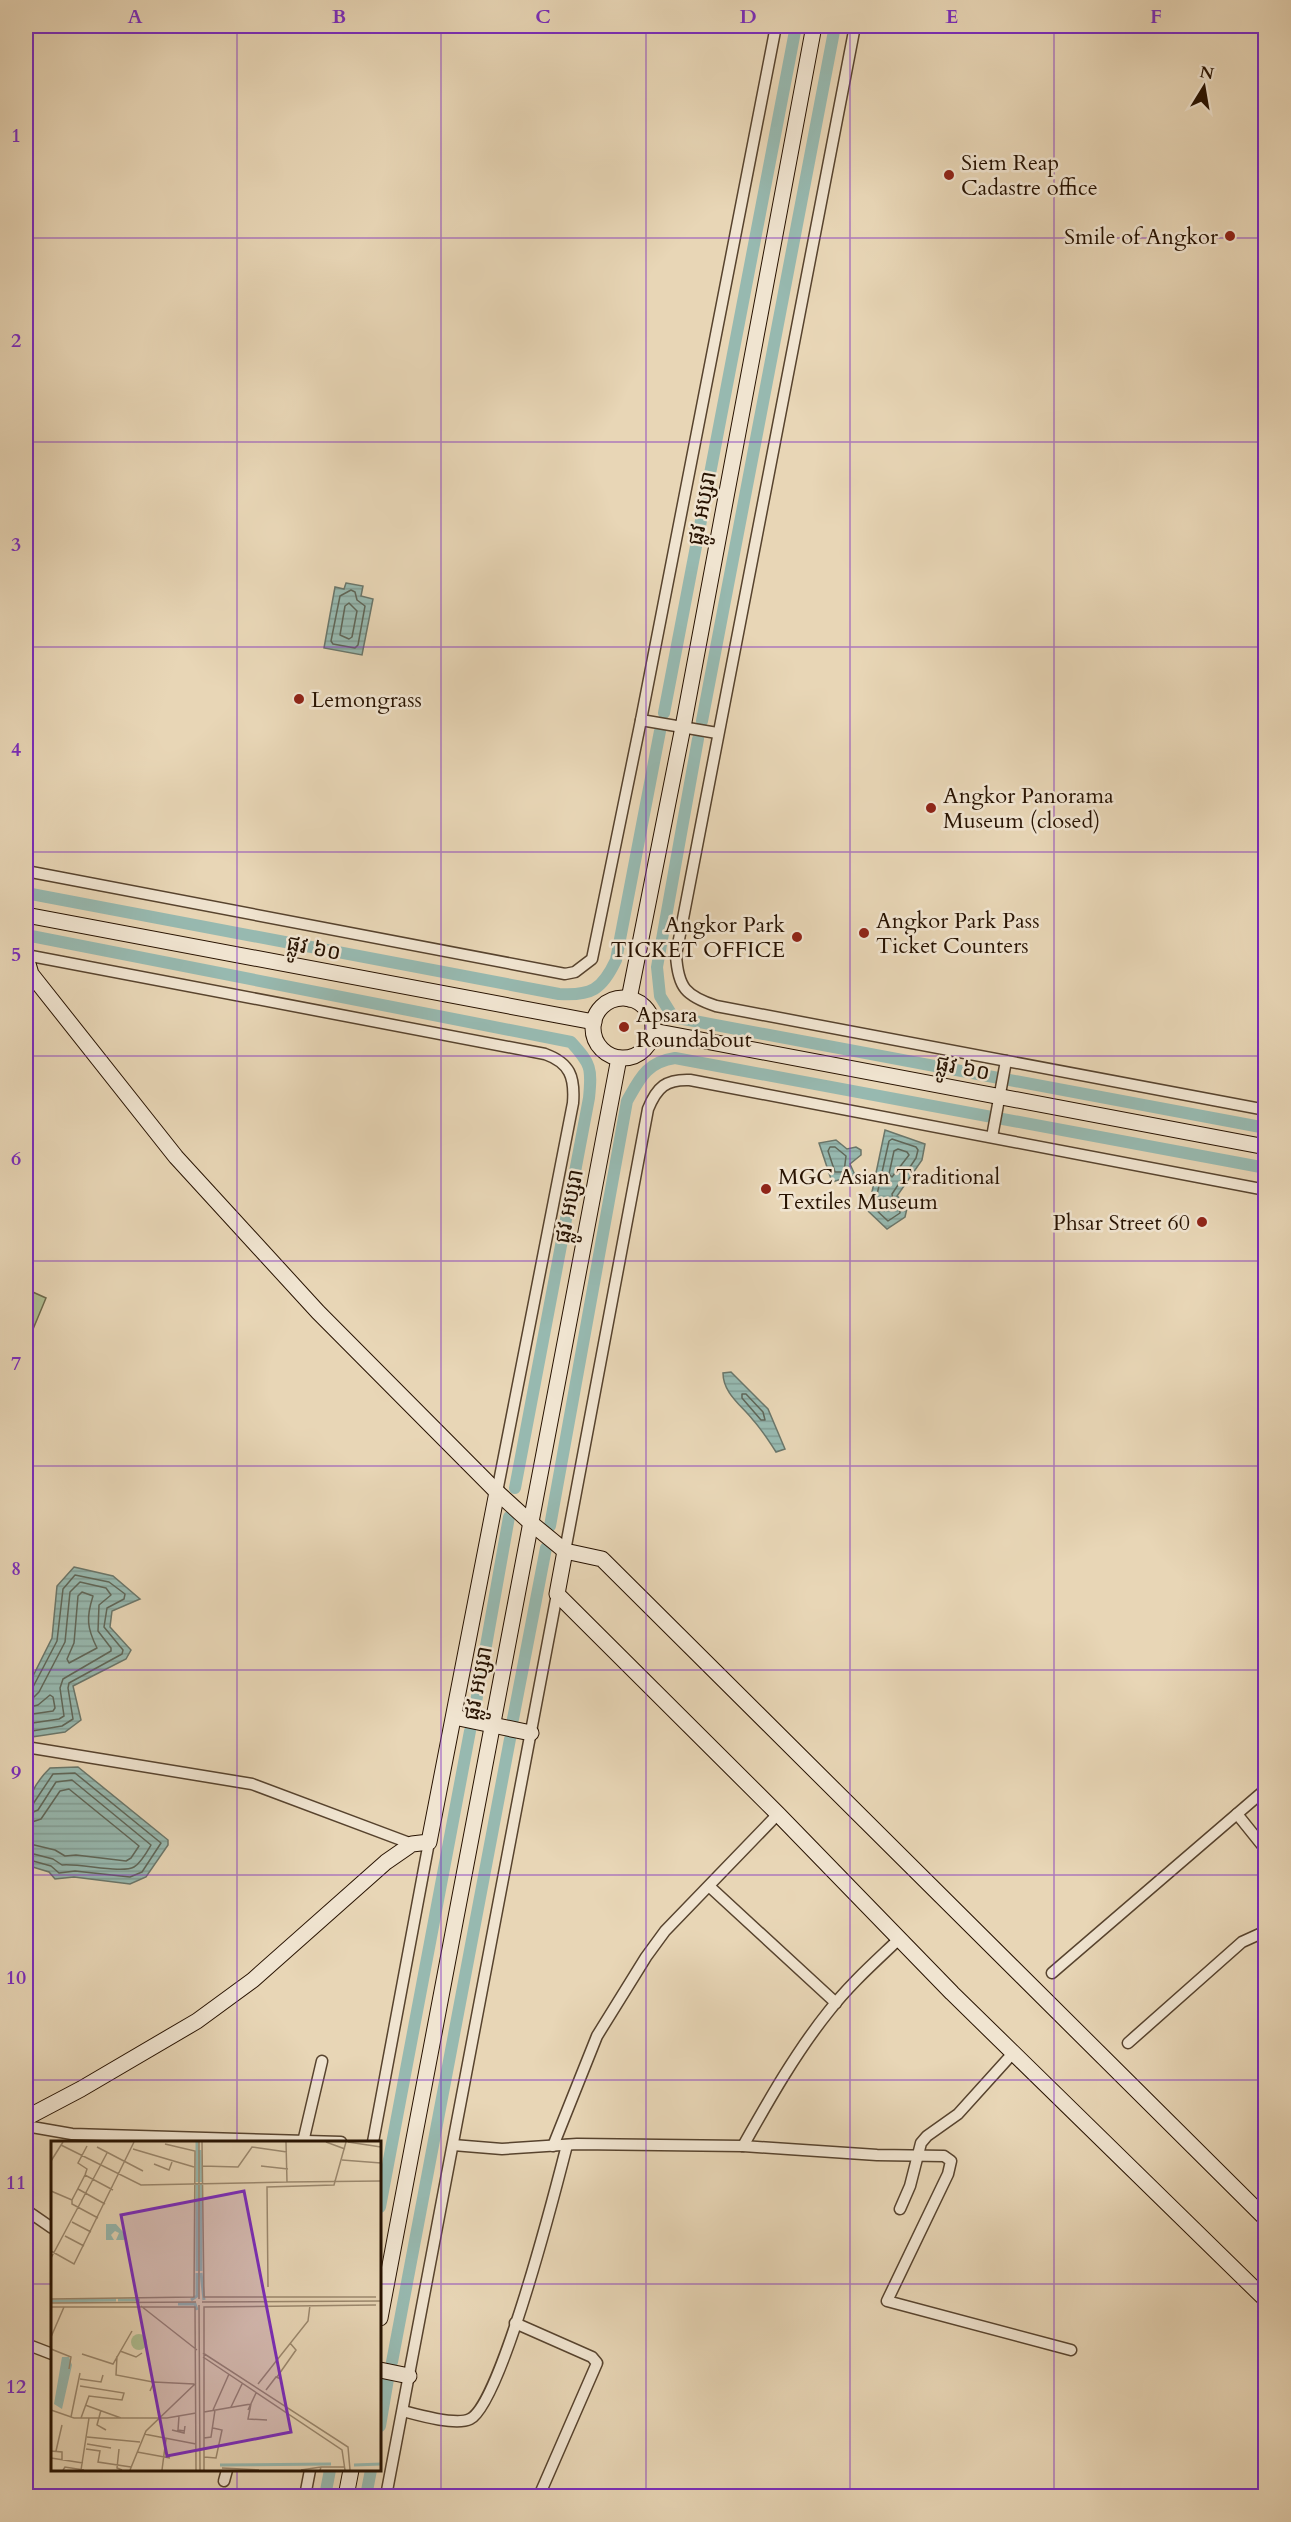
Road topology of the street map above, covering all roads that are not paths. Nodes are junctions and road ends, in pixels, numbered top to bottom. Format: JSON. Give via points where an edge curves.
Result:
{"nodes":[{"id":1,"x":776,"y":26,"type":"edge"},
{"id":2,"x":814,"y":26,"type":"edge"},
{"id":3,"x":855,"y":26,"type":"edge"},
{"id":4,"x":641,"y":720,"type":"junction"},
{"id":5,"x":683,"y":727,"type":"junction"},
{"id":6,"x":717,"y":733,"type":"junction"},
{"id":7,"x":26,"y":871,"type":"edge"},
{"id":8,"x":26,"y":915,"type":"edge"},
{"id":9,"x":26,"y":956,"type":"edge"},
{"id":10,"x":630,"y":999,"type":"junction"},
{"id":11,"x":594,"y":1022,"type":"junction"},
{"id":12,"x":653,"y":1031,"type":"junction"},
{"id":13,"x":619,"y":1058,"type":"junction"},
{"id":14,"x":1005,"y":1064,"type":"junction"},
{"id":15,"x":999,"y":1096,"type":"junction"},
{"id":16,"x":1266,"y":1110,"type":"edge"},
{"id":17,"x":993,"y":1133,"type":"junction"},
{"id":18,"x":1266,"y":1147,"type":"edge"},
{"id":19,"x":1266,"y":1190,"type":"edge"},
{"id":20,"x":497,"y":1492,"type":"junction"},
{"id":21,"x":531,"y":1523,"type":"junction"},
{"id":22,"x":565,"y":1551,"type":"junction"},
{"id":23,"x":557,"y":1594,"type":"junction"},
{"id":24,"x":454,"y":1717,"type":"junction"},
{"id":25,"x":492,"y":1725,"type":"junction"},
{"id":26,"x":531,"y":1733,"type":"junction"},
{"id":27,"x":26,"y":1747,"type":"edge"},
{"id":28,"x":1266,"y":1789,"type":"edge"},
{"id":29,"x":778,"y":1814,"type":"junction"},
{"id":30,"x":1236,"y":1814,"type":"junction"},
{"id":31,"x":429,"y":1842,"type":"junction"},
{"id":32,"x":412,"y":1844,"type":"junction"},
{"id":33,"x":1266,"y":1850,"type":"edge"},
{"id":34,"x":710,"y":1887,"type":"junction"},
{"id":35,"x":1265,"y":1932,"type":"edge"},
{"id":36,"x":899,"y":1939,"type":"junction"},
{"id":37,"x":1052,"y":1973,"type":"dead end"},
{"id":38,"x":836,"y":2003,"type":"junction"},
{"id":39,"x":1128,"y":2043,"type":"dead end"},
{"id":40,"x":1014,"y":2052,"type":"junction"},
{"id":41,"x":322,"y":2061,"type":"dead end"},
{"id":42,"x":26,"y":2118,"type":"edge"},
{"id":43,"x":26,"y":2126,"type":"edge"},
{"id":44,"x":192,"y":2141,"type":"edge"},
{"id":45,"x":303,"y":2141,"type":"edge"},
{"id":46,"x":373,"y":2141,"type":"edge"},
{"id":47,"x":453,"y":2145,"type":"junction"},
{"id":48,"x":567,"y":2145,"type":"junction"},
{"id":49,"x":553,"y":2146,"type":"junction"},
{"id":50,"x":743,"y":2146,"type":"junction"},
{"id":51,"x":917,"y":2154,"type":"junction"},
{"id":52,"x":900,"y":2209,"type":"dead end"},
{"id":53,"x":26,"y":2210,"type":"edge"},
{"id":54,"x":1266,"y":2219,"type":"edge"},
{"id":55,"x":51,"y":2227,"type":"edge"},
{"id":56,"x":1266,"y":2300,"type":"edge"},
{"id":57,"x":381,"y":2313,"type":"edge"},
{"id":58,"x":515,"y":2324,"type":"junction"},
{"id":59,"x":26,"y":2344,"type":"edge"},
{"id":60,"x":1071,"y":2350,"type":"dead end"},
{"id":61,"x":51,"y":2355,"type":"edge"},
{"id":62,"x":381,"y":2370,"type":"edge"},
{"id":63,"x":409,"y":2376,"type":"junction"},
{"id":64,"x":403,"y":2411,"type":"junction"},
{"id":65,"x":310,"y":2471,"type":"edge"},
{"id":66,"x":351,"y":2471,"type":"edge"},
{"id":67,"x":305,"y":2496,"type":"edge"},
{"id":68,"x":345,"y":2496,"type":"edge"},
{"id":69,"x":387,"y":2496,"type":"edge"},
{"id":70,"x":539,"y":2496,"type":"edge"}],
"edges":[{"from":1,"to":4,"type":"street"},
{"from":2,"to":5,"type":"street","name":"ផ្លូវ អប្សរា"},
{"from":3,"to":6,"type":"street"},
{"from":4,"to":5,"type":"street"},
{"from":4,"to":7,"type":"street","via":[[597,945],[592,959],[575,972],[565,974]]},
{"from":5,"to":6,"type":"street"},
{"from":5,"to":10,"type":"street","name":"ផ្លូវ អប្សរា"},
{"from":6,"to":14,"type":"street","via":[[676,955],[677,975],[685,991],[716,1006]]},
{"from":8,"to":11,"type":"street","name":"ផ្លូវ ៦០"},
{"from":9,"to":20,"type":"street","via":[[31,974],[176,1157],[318,1311]]},
{"from":9,"to":20,"type":"street","via":[[560,1059],[569,1070],[573,1103]]},
{"from":10,"to":11,"type":"street","via":[[605,1004]]},
{"from":10,"to":12,"type":"street","via":[[648,1012]]},
{"from":11,"to":13,"type":"street","via":[[598,1044]]},
{"from":12,"to":13,"type":"street","via":[[644,1049]]},
{"from":12,"to":15,"type":"street","name":"ផ្លូវ ៦០"},
{"from":13,"to":21,"type":"street","name":"ផ្លូវ អប្សរា"},
{"from":14,"to":15,"type":"street"},
{"from":14,"to":16,"type":"street"},
{"from":15,"to":17,"type":"street"},
{"from":15,"to":18,"type":"street","name":"ផ្លូវ ៦០"},
{"from":17,"to":19,"type":"street"},
{"from":17,"to":22,"type":"street","via":[[690,1080],[676,1079],[654,1094],[648,1109]]},
{"from":20,"to":21,"type":"street"},
{"from":20,"to":24,"type":"street"},
{"from":21,"to":22,"type":"street"},
{"from":21,"to":25,"type":"street","name":"ផ្លូវ អប្សរា"},
{"from":22,"to":23,"type":"street"},
{"from":22,"to":54,"type":"street","via":[[602,1559]]},
{"from":23,"to":26,"type":"street"},
{"from":23,"to":29,"type":"street"},
{"from":24,"to":25,"type":"street"},
{"from":24,"to":31,"type":"street"},
{"from":25,"to":26,"type":"street"},
{"from":25,"to":57,"type":"street","name":"ផ្លូវ អប្សរា"},
{"from":26,"to":47,"type":"street"},
{"from":27,"to":32,"type":"street","via":[[252,1784]]},
{"from":28,"to":30,"type":"street"},
{"from":29,"to":34,"type":"street"},
{"from":29,"to":36,"type":"street"},
{"from":30,"to":33,"type":"street"},
{"from":30,"to":37,"type":"street"},
{"from":31,"to":32,"type":"street"},
{"from":31,"to":46,"type":"street"},
{"from":32,"to":42,"type":"street","via":[[386,1862],[253,1980],[197,2021]]},
{"from":34,"to":38,"type":"street"},
{"from":34,"to":49,"type":"street","via":[[665,1931],[609,2014]]},
{"from":35,"to":39,"type":"street","via":[[1242,1942]]},
{"from":36,"to":38,"type":"street"},
{"from":36,"to":40,"type":"street"},
{"from":38,"to":50,"type":"street","via":[[806,2043]]},
{"from":40,"to":51,"type":"street","via":[[958,2114],[927,2136]]},
{"from":40,"to":56,"type":"street"},
{"from":41,"to":45,"type":"street"},
{"from":43,"to":44,"type":"street","via":[[72,2134]]},
{"from":47,"to":49,"type":"street","via":[[502,2149]]},
{"from":47,"to":63,"type":"street"},
{"from":48,"to":49,"type":"street"},
{"from":48,"to":50,"type":"street"},
{"from":48,"to":58,"type":"street"},
{"from":50,"to":51,"type":"street"},
{"from":51,"to":52,"type":"street"},
{"from":51,"to":60,"type":"street","via":[[944,2156],[951,2161],[950,2167],[887,2301]]},
{"from":53,"to":55,"type":"street"},
{"from":58,"to":64,"type":"street","via":[[492,2387],[479,2412],[470,2419],[459,2422]]},
{"from":58,"to":70,"type":"street","via":[[592,2357],[597,2363]]},
{"from":59,"to":61,"type":"street"},
{"from":62,"to":63,"type":"street"},
{"from":63,"to":64,"type":"street"},
{"from":64,"to":69,"type":"street"},
{"from":65,"to":67,"type":"street"},
{"from":66,"to":68,"type":"street"}]}
